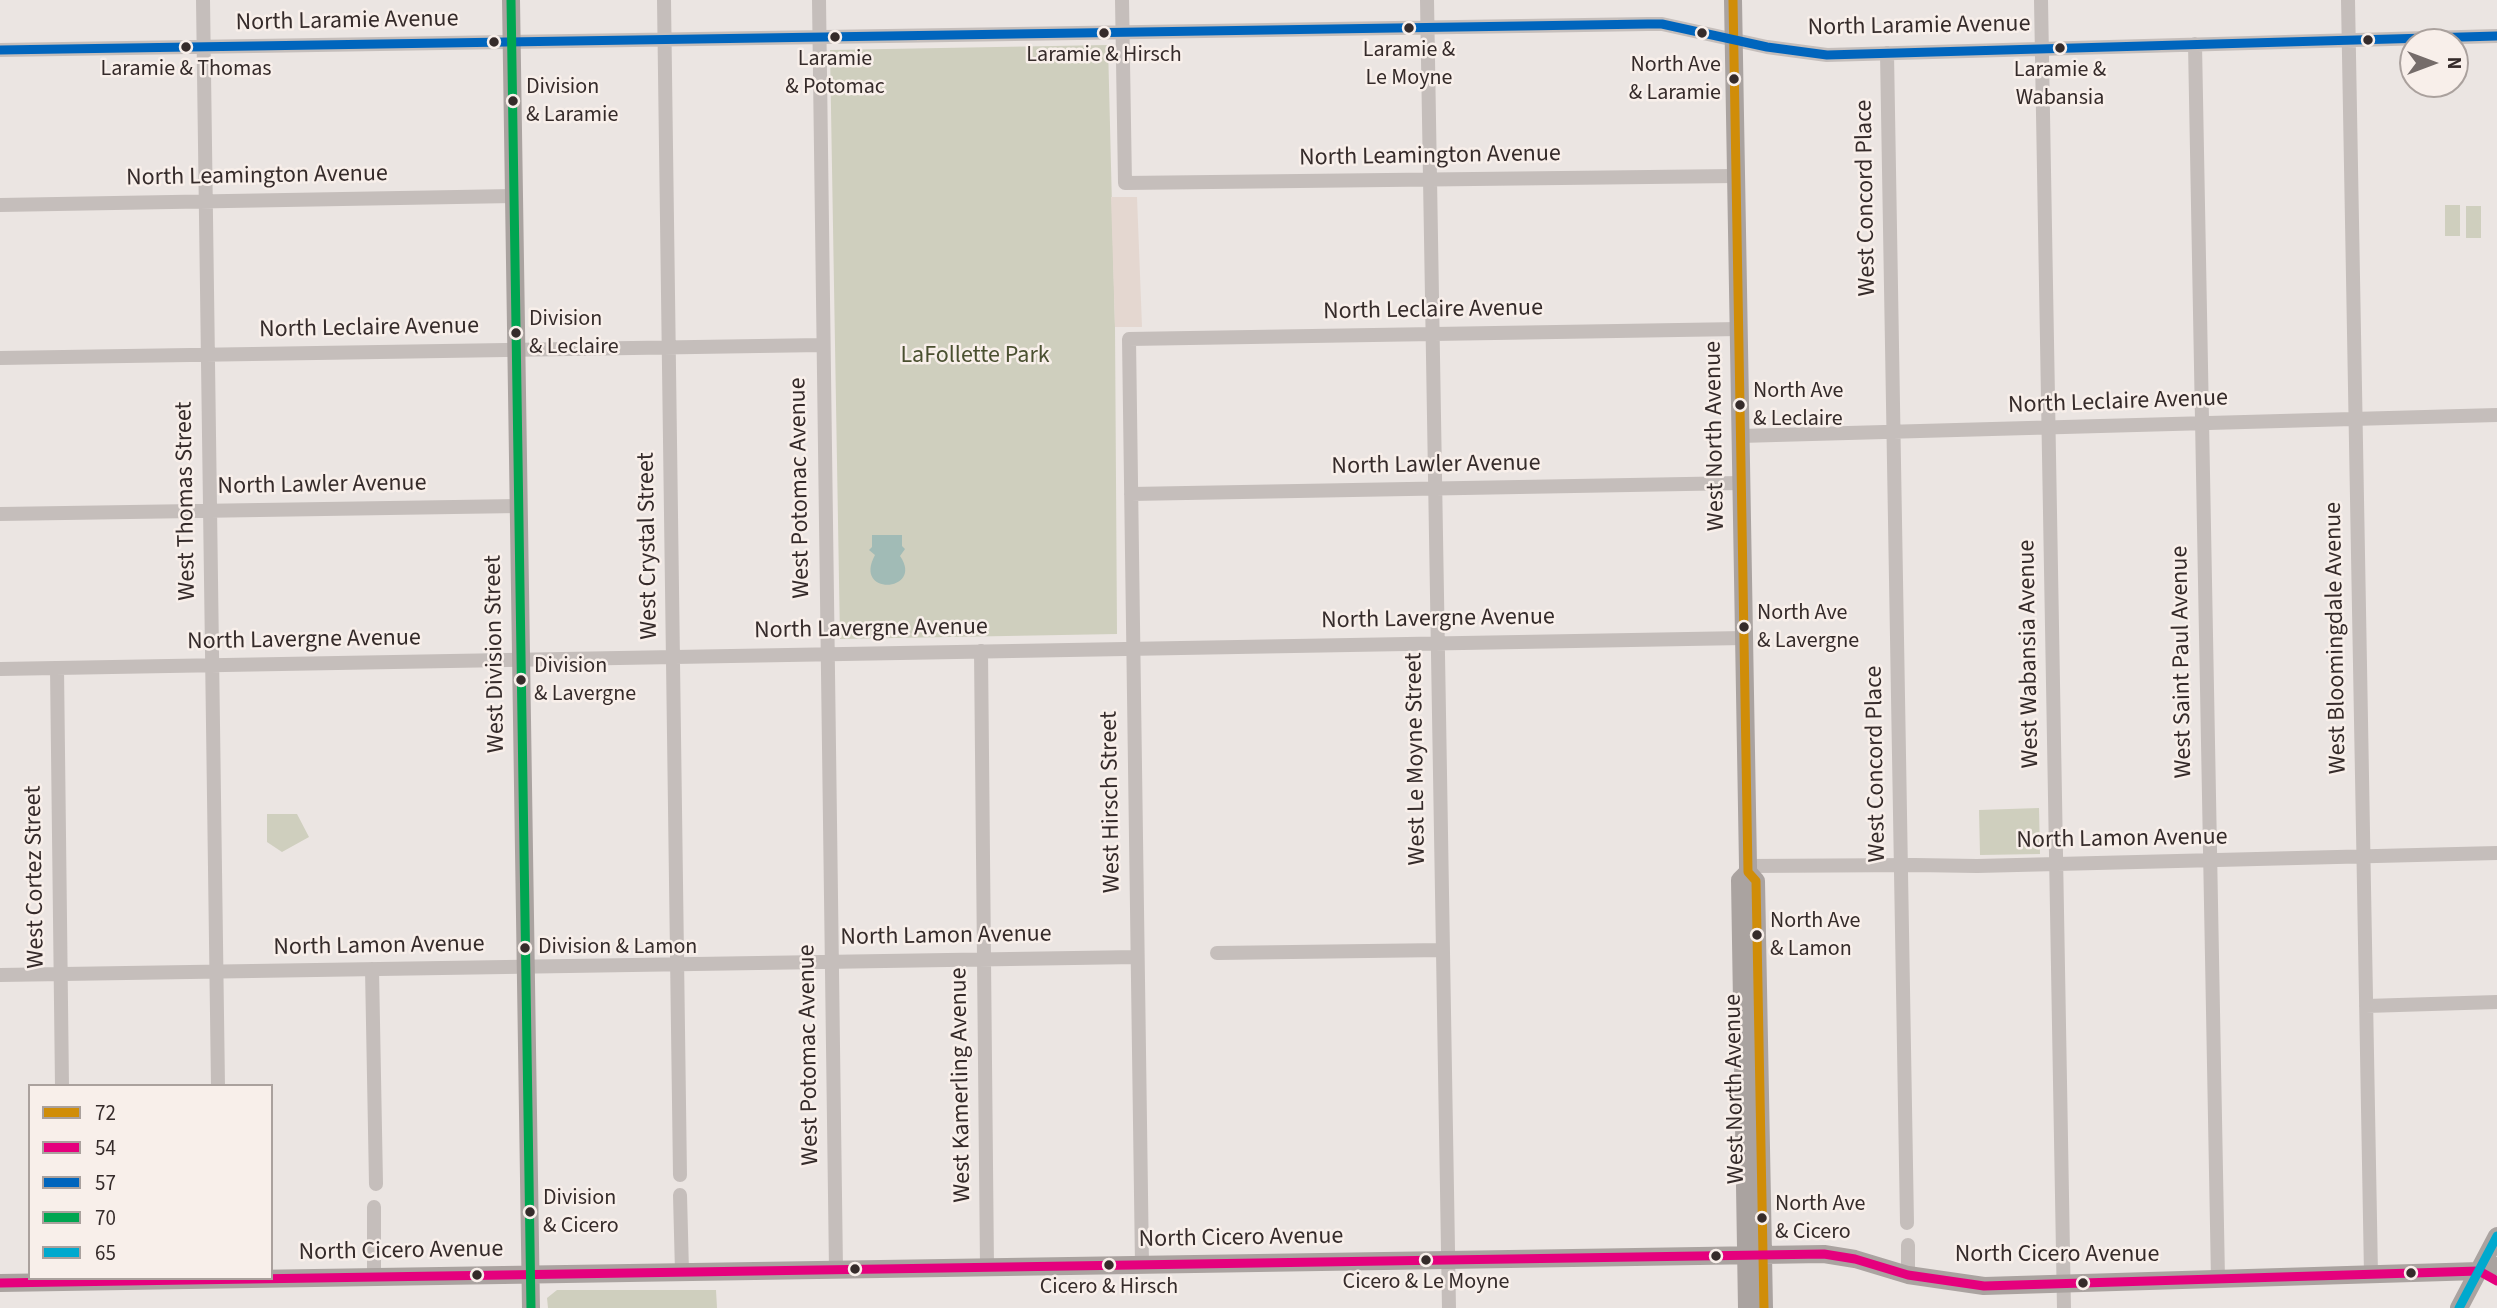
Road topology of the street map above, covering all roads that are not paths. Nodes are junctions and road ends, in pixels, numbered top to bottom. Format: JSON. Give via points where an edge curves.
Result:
{"nodes":[{"id":1,"x":203,"y":0,"type":"edge"},
{"id":2,"x":511,"y":0,"type":"edge"},
{"id":3,"x":664,"y":0,"type":"edge"},
{"id":4,"x":818,"y":0,"type":"edge"},
{"id":5,"x":1122,"y":0,"type":"edge"},
{"id":6,"x":1427,"y":0,"type":"edge"},
{"id":7,"x":1733,"y":0,"type":"edge"},
{"id":8,"x":2042,"y":0,"type":"edge"},
{"id":9,"x":2348,"y":0,"type":"edge"},
{"id":10,"x":1427,"y":26,"type":"junction"},
{"id":11,"x":1122,"y":31,"type":"junction"},
{"id":12,"x":2497,"y":36,"type":"edge"},
{"id":13,"x":819,"y":37,"type":"junction"},
{"id":14,"x":664,"y":39,"type":"junction"},
{"id":15,"x":1734,"y":40,"type":"junction"},
{"id":16,"x":2349,"y":40,"type":"junction"},
{"id":17,"x":512,"y":43,"type":"junction"},
{"id":18,"x":2195,"y":44,"type":"junction"},
{"id":19,"x":204,"y":47,"type":"junction"},
{"id":20,"x":2042,"y":48,"type":"junction"},
{"id":21,"x":0,"y":50,"type":"edge"},
{"id":22,"x":1887,"y":53,"type":"junction"},
{"id":23,"x":1736,"y":176,"type":"junction"},
{"id":24,"x":1430,"y":180,"type":"junction"},
{"id":25,"x":514,"y":196,"type":"junction"},
{"id":26,"x":205,"y":201,"type":"junction"},
{"id":27,"x":0,"y":205,"type":"edge"},
{"id":28,"x":1739,"y":329,"type":"junction"},
{"id":29,"x":1433,"y":334,"type":"junction"},
{"id":30,"x":1129,"y":339,"type":"joint"},
{"id":31,"x":822,"y":345,"type":"junction"},
{"id":32,"x":669,"y":347,"type":"junction"},
{"id":33,"x":517,"y":349,"type":"junction"},
{"id":34,"x":208,"y":355,"type":"junction"},
{"id":35,"x":0,"y":358,"type":"edge"},
{"id":36,"x":2497,"y":415,"type":"edge"},
{"id":37,"x":2355,"y":419,"type":"junction"},
{"id":38,"x":2201,"y":423,"type":"junction"},
{"id":39,"x":2049,"y":427,"type":"junction"},
{"id":40,"x":1894,"y":432,"type":"junction"},
{"id":41,"x":1741,"y":436,"type":"junction"},
{"id":42,"x":1741,"y":484,"type":"junction"},
{"id":43,"x":1435,"y":489,"type":"junction"},
{"id":44,"x":1131,"y":494,"type":"junction"},
{"id":45,"x":519,"y":506,"type":"junction"},
{"id":46,"x":210,"y":510,"type":"junction"},
{"id":47,"x":0,"y":514,"type":"edge"},
{"id":48,"x":1744,"y":638,"type":"junction"},
{"id":49,"x":1438,"y":643,"type":"junction"},
{"id":50,"x":1133,"y":648,"type":"junction"},
{"id":51,"x":981,"y":651,"type":"junction"},
{"id":52,"x":827,"y":653,"type":"junction"},
{"id":53,"x":674,"y":656,"type":"junction"},
{"id":54,"x":521,"y":659,"type":"junction"},
{"id":55,"x":212,"y":665,"type":"junction"},
{"id":56,"x":57,"y":668,"type":"junction"},
{"id":57,"x":0,"y":669,"type":"edge"},
{"id":58,"x":2497,"y":853,"type":"edge"},
{"id":59,"x":2363,"y":857,"type":"junction"},
{"id":60,"x":2209,"y":861,"type":"junction"},
{"id":61,"x":2056,"y":864,"type":"junction"},
{"id":62,"x":1902,"y":865,"type":"junction"},
{"id":63,"x":1748,"y":869,"type":"junction"},
{"id":64,"x":1443,"y":950,"type":"junction"},
{"id":65,"x":1217,"y":953,"type":"dead end"},
{"id":66,"x":1137,"y":957,"type":"junction"},
{"id":67,"x":984,"y":960,"type":"junction"},
{"id":68,"x":831,"y":962,"type":"junction"},
{"id":69,"x":679,"y":964,"type":"junction"},
{"id":70,"x":526,"y":967,"type":"junction"},
{"id":71,"x":372,"y":969,"type":"junction"},
{"id":72,"x":216,"y":972,"type":"junction"},
{"id":73,"x":60,"y":974,"type":"junction"},
{"id":74,"x":0,"y":975,"type":"edge"},
{"id":75,"x":2497,"y":1002,"type":"edge"},
{"id":76,"x":2366,"y":1006,"type":"junction"},
{"id":77,"x":62,"y":1084,"type":"edge"},
{"id":78,"x":218,"y":1084,"type":"edge"},
{"id":79,"x":680,"y":1175,"type":"dead end"},
{"id":80,"x":376,"y":1184,"type":"dead end"},
{"id":81,"x":681,"y":1195,"type":"dead end"},
{"id":82,"x":373,"y":1207,"type":"dead end"},
{"id":83,"x":1907,"y":1223,"type":"dead end"},
{"id":84,"x":2497,"y":1237,"type":"edge"},
{"id":85,"x":1908,"y":1245,"type":"dead end"},
{"id":86,"x":1755,"y":1255,"type":"junction"},
{"id":87,"x":1448,"y":1260,"type":"junction"},
{"id":88,"x":1142,"y":1265,"type":"junction"},
{"id":89,"x":2497,"y":1266,"type":"edge"},
{"id":90,"x":987,"y":1267,"type":"junction"},
{"id":91,"x":836,"y":1269,"type":"junction"},
{"id":92,"x":2479,"y":1271,"type":"junction"},
{"id":93,"x":682,"y":1272,"type":"junction"},
{"id":94,"x":2371,"y":1274,"type":"junction"},
{"id":95,"x":530,"y":1275,"type":"junction"},
{"id":96,"x":1908,"y":1275,"type":"junction"},
{"id":97,"x":374,"y":1277,"type":"junction"},
{"id":98,"x":273,"y":1278,"type":"edge"},
{"id":99,"x":2218,"y":1279,"type":"junction"},
{"id":100,"x":65,"y":1280,"type":"edge"},
{"id":101,"x":2497,"y":1281,"type":"edge"},
{"id":102,"x":0,"y":1283,"type":"edge"},
{"id":103,"x":2064,"y":1283,"type":"junction"},
{"id":104,"x":531,"y":1308,"type":"edge"},
{"id":105,"x":1449,"y":1308,"type":"edge"},
{"id":106,"x":1747,"y":1308,"type":"edge"},
{"id":107,"x":1764,"y":1308,"type":"edge"},
{"id":108,"x":2064,"y":1308,"type":"edge"},
{"id":109,"x":2459,"y":1308,"type":"edge"}],
"edges":[{"from":1,"to":19,"type":"street","name":"West Thomas Street"},
{"from":2,"to":17,"type":"main road","name":"West Division Street"},
{"from":3,"to":14,"type":"street","name":"West Crystal Street"},
{"from":4,"to":13,"type":"street","name":"West Potomac Avenue"},
{"from":5,"to":11,"type":"street"},
{"from":6,"to":10,"type":"street","name":"West Le Moyne Street"},
{"from":7,"to":15,"type":"main road","name":"West North Avenue"},
{"from":8,"to":20,"type":"street","name":"West Wabansia Avenue"},
{"from":9,"to":16,"type":"street","name":"West Bloomingdale Avenue"},
{"from":10,"to":11,"type":"street","name":"North Laramie Avenue"},
{"from":10,"to":15,"type":"street","name":"North Laramie Avenue","via":[[1655,24]]},
{"from":10,"to":24,"type":"street","name":"West Le Moyne Street"},
{"from":11,"to":13,"type":"street","name":"North Laramie Avenue"},
{"from":11,"to":24,"type":"street","name":"North Leamington Avenue","via":[[1125,184]]},
{"from":12,"to":16,"type":"street","name":"North Laramie Avenue"},
{"from":13,"to":14,"type":"street","name":"North Laramie Avenue"},
{"from":13,"to":31,"type":"street","name":"West Potomac Avenue"},
{"from":14,"to":17,"type":"street","name":"North Laramie Avenue"},
{"from":14,"to":32,"type":"street","name":"West Crystal Street"},
{"from":15,"to":22,"type":"street","name":"North Laramie Avenue","via":[[1827,55]]},
{"from":15,"to":23,"type":"main road","name":"West North Avenue"},
{"from":16,"to":18,"type":"street","name":"North Laramie Avenue"},
{"from":16,"to":37,"type":"street","name":"West Bloomingdale Avenue"},
{"from":17,"to":19,"type":"street","name":"North Laramie Avenue"},
{"from":17,"to":25,"type":"main road","name":"West Division Street"},
{"from":18,"to":20,"type":"street","name":"North Laramie Avenue"},
{"from":18,"to":38,"type":"street","name":"West Saint Paul Avenue"},
{"from":19,"to":21,"type":"street","name":"North Laramie Avenue"},
{"from":19,"to":26,"type":"street","name":"West Thomas Street"},
{"from":20,"to":22,"type":"street","name":"North Laramie Avenue"},
{"from":20,"to":39,"type":"street","name":"West Wabansia Avenue"},
{"from":22,"to":40,"type":"street","name":"West Concord Place"},
{"from":23,"to":24,"type":"street","name":"North Leamington Avenue"},
{"from":23,"to":28,"type":"main road","name":"West North Avenue"},
{"from":24,"to":29,"type":"street","name":"West Le Moyne Street"},
{"from":25,"to":26,"type":"street","name":"North Leamington Avenue"},
{"from":25,"to":33,"type":"main road","name":"West Division Street"},
{"from":26,"to":27,"type":"street","name":"North Leamington Avenue"},
{"from":26,"to":34,"type":"street","name":"West Thomas Street"},
{"from":28,"to":29,"type":"street","name":"North Leclaire Avenue"},
{"from":28,"to":41,"type":"main road","name":"West North Avenue"},
{"from":29,"to":30,"type":"street","name":"North Leclaire Avenue"},
{"from":29,"to":43,"type":"street","name":"West Le Moyne Street"},
{"from":30,"to":44,"type":"street","name":"West Hirsch Street"},
{"from":31,"to":32,"type":"street","name":"North Leclaire Avenue"},
{"from":31,"to":52,"type":"street","name":"West Potomac Avenue"},
{"from":32,"to":33,"type":"street","name":"North Leclaire Avenue"},
{"from":32,"to":53,"type":"street","name":"West Crystal Street"},
{"from":33,"to":34,"type":"street","name":"North Leclaire Avenue"},
{"from":33,"to":45,"type":"main road","name":"West Division Street"},
{"from":34,"to":35,"type":"street","name":"North Leclaire Avenue"},
{"from":34,"to":46,"type":"street","name":"West Thomas Street"},
{"from":36,"to":37,"type":"street","name":"North Leclaire Avenue"},
{"from":37,"to":38,"type":"street","name":"North Leclaire Avenue"},
{"from":37,"to":59,"type":"street","name":"West Bloomingdale Avenue"},
{"from":38,"to":39,"type":"street","name":"North Leclaire Avenue"},
{"from":38,"to":60,"type":"street","name":"West Saint Paul Avenue"},
{"from":39,"to":40,"type":"street","name":"North Leclaire Avenue"},
{"from":39,"to":61,"type":"street","name":"West Wabansia Avenue"},
{"from":40,"to":41,"type":"street","name":"North Leclaire Avenue"},
{"from":40,"to":62,"type":"street","name":"West Concord Place"},
{"from":41,"to":42,"type":"main road","name":"West North Avenue"},
{"from":42,"to":43,"type":"street","name":"North Lawler Avenue"},
{"from":42,"to":48,"type":"main road","name":"West North Avenue"},
{"from":43,"to":44,"type":"street","name":"North Lawler Avenue"},
{"from":43,"to":49,"type":"street","name":"West Le Moyne Street"},
{"from":44,"to":50,"type":"street","name":"West Hirsch Street"},
{"from":45,"to":46,"type":"street","name":"North Lawler Avenue"},
{"from":45,"to":54,"type":"main road","name":"West Division Street"},
{"from":46,"to":47,"type":"street","name":"North Lawler Avenue"},
{"from":46,"to":55,"type":"street","name":"West Thomas Street"},
{"from":48,"to":49,"type":"street","name":"North Lavergne Avenue"},
{"from":48,"to":63,"type":"main road","name":"West North Avenue"},
{"from":49,"to":50,"type":"street","name":"North Lavergne Avenue"},
{"from":49,"to":64,"type":"street","name":"West Le Moyne Street"},
{"from":50,"to":51,"type":"street","name":"North Lavergne Avenue"},
{"from":50,"to":66,"type":"street","name":"West Hirsch Street"},
{"from":51,"to":52,"type":"street","name":"North Lavergne Avenue"},
{"from":51,"to":67,"type":"street","name":"West Kamerling Avenue"},
{"from":52,"to":53,"type":"street","name":"North Lavergne Avenue"},
{"from":52,"to":68,"type":"street","name":"West Potomac Avenue"},
{"from":53,"to":54,"type":"street","name":"North Lavergne Avenue"},
{"from":53,"to":69,"type":"street","name":"West Crystal Street"},
{"from":54,"to":55,"type":"street","name":"North Lavergne Avenue"},
{"from":54,"to":70,"type":"main road","name":"West Division Street"},
{"from":55,"to":56,"type":"street","name":"North Lavergne Avenue"},
{"from":55,"to":72,"type":"street","name":"West Thomas Street"},
{"from":56,"to":57,"type":"street","name":"North Lavergne Avenue"},
{"from":56,"to":73,"type":"street","name":"West Cortez Street"},
{"from":58,"to":59,"type":"street","name":"North Lamon Avenue"},
{"from":59,"to":60,"type":"street","name":"North Lamon Avenue"},
{"from":59,"to":76,"type":"street","name":"West Bloomingdale Avenue"},
{"from":60,"to":61,"type":"street","name":"North Lamon Avenue"},
{"from":60,"to":99,"type":"street","name":"West Saint Paul Avenue"},
{"from":61,"to":62,"type":"street","name":"North Lamon Avenue"},
{"from":61,"to":103,"type":"street","name":"West Wabansia Avenue"},
{"from":62,"to":63,"type":"street","name":"North Lamon Avenue"},
{"from":62,"to":83,"type":"street","name":"West Concord Place"},
{"from":63,"to":86,"type":"main road","name":"West North Avenue","via":[[1756,881]]},
{"from":64,"to":65,"type":"street"},
{"from":64,"to":87,"type":"street","name":"West Le Moyne Street"},
{"from":66,"to":67,"type":"street","name":"North Lamon Avenue"},
{"from":66,"to":88,"type":"street","name":"West Hirsch Street"},
{"from":67,"to":68,"type":"street","name":"North Lamon Avenue"},
{"from":67,"to":90,"type":"street","name":"West Kamerling Avenue"},
{"from":68,"to":69,"type":"street","name":"North Lamon Avenue"},
{"from":68,"to":91,"type":"street","name":"West Potomac Avenue"},
{"from":69,"to":70,"type":"street","name":"North Lamon Avenue"},
{"from":69,"to":79,"type":"street","name":"West Crystal Street"},
{"from":70,"to":71,"type":"street","name":"North Lamon Avenue"},
{"from":70,"to":95,"type":"main road","name":"West Division Street"},
{"from":71,"to":72,"type":"street","name":"North Lamon Avenue"},
{"from":71,"to":80,"type":"street"},
{"from":72,"to":73,"type":"street","name":"North Lamon Avenue"},
{"from":72,"to":78,"type":"street","name":"West Thomas Street"},
{"from":73,"to":74,"type":"street","name":"North Lamon Avenue"},
{"from":73,"to":77,"type":"street","name":"West Cortez Street"},
{"from":75,"to":76,"type":"street"},
{"from":76,"to":94,"type":"street","name":"West Bloomingdale Avenue"},
{"from":81,"to":93,"type":"street"},
{"from":82,"to":97,"type":"street"},
{"from":84,"to":92,"type":"main road"},
{"from":85,"to":96,"type":"street"},
{"from":86,"to":87,"type":"main road","name":"North Cicero Avenue"},
{"from":86,"to":96,"type":"main road","name":"North Cicero Avenue","via":[[1824,1254]]},
{"from":86,"to":106,"type":"main road","name":"West North Avenue"},
{"from":86,"to":107,"type":"main road","name":"West North Avenue"},
{"from":87,"to":88,"type":"main road","name":"North Cicero Avenue"},
{"from":87,"to":105,"type":"street","name":"West Le Moyne Street"},
{"from":88,"to":90,"type":"main road","name":"North Cicero Avenue"},
{"from":89,"to":92,"type":"main road","name":"North Cicero Avenue"},
{"from":90,"to":91,"type":"main road","name":"North Cicero Avenue"},
{"from":91,"to":93,"type":"main road","name":"North Cicero Avenue"},
{"from":92,"to":94,"type":"main road","name":"North Cicero Avenue"},
{"from":92,"to":101,"type":"main road"},
{"from":92,"to":109,"type":"main road"},
{"from":93,"to":95,"type":"main road","name":"North Cicero Avenue"},
{"from":94,"to":99,"type":"main road","name":"North Cicero Avenue"},
{"from":95,"to":97,"type":"main road","name":"North Cicero Avenue"},
{"from":95,"to":104,"type":"main road","name":"West Division Street"},
{"from":96,"to":103,"type":"main road","name":"North Cicero Avenue","via":[[1984,1286]]},
{"from":97,"to":98,"type":"main road","name":"North Cicero Avenue"},
{"from":99,"to":103,"type":"main road","name":"North Cicero Avenue"},
{"from":100,"to":102,"type":"main road","name":"North Cicero Avenue"},
{"from":103,"to":108,"type":"street","name":"West Wabansia Avenue"}]}
